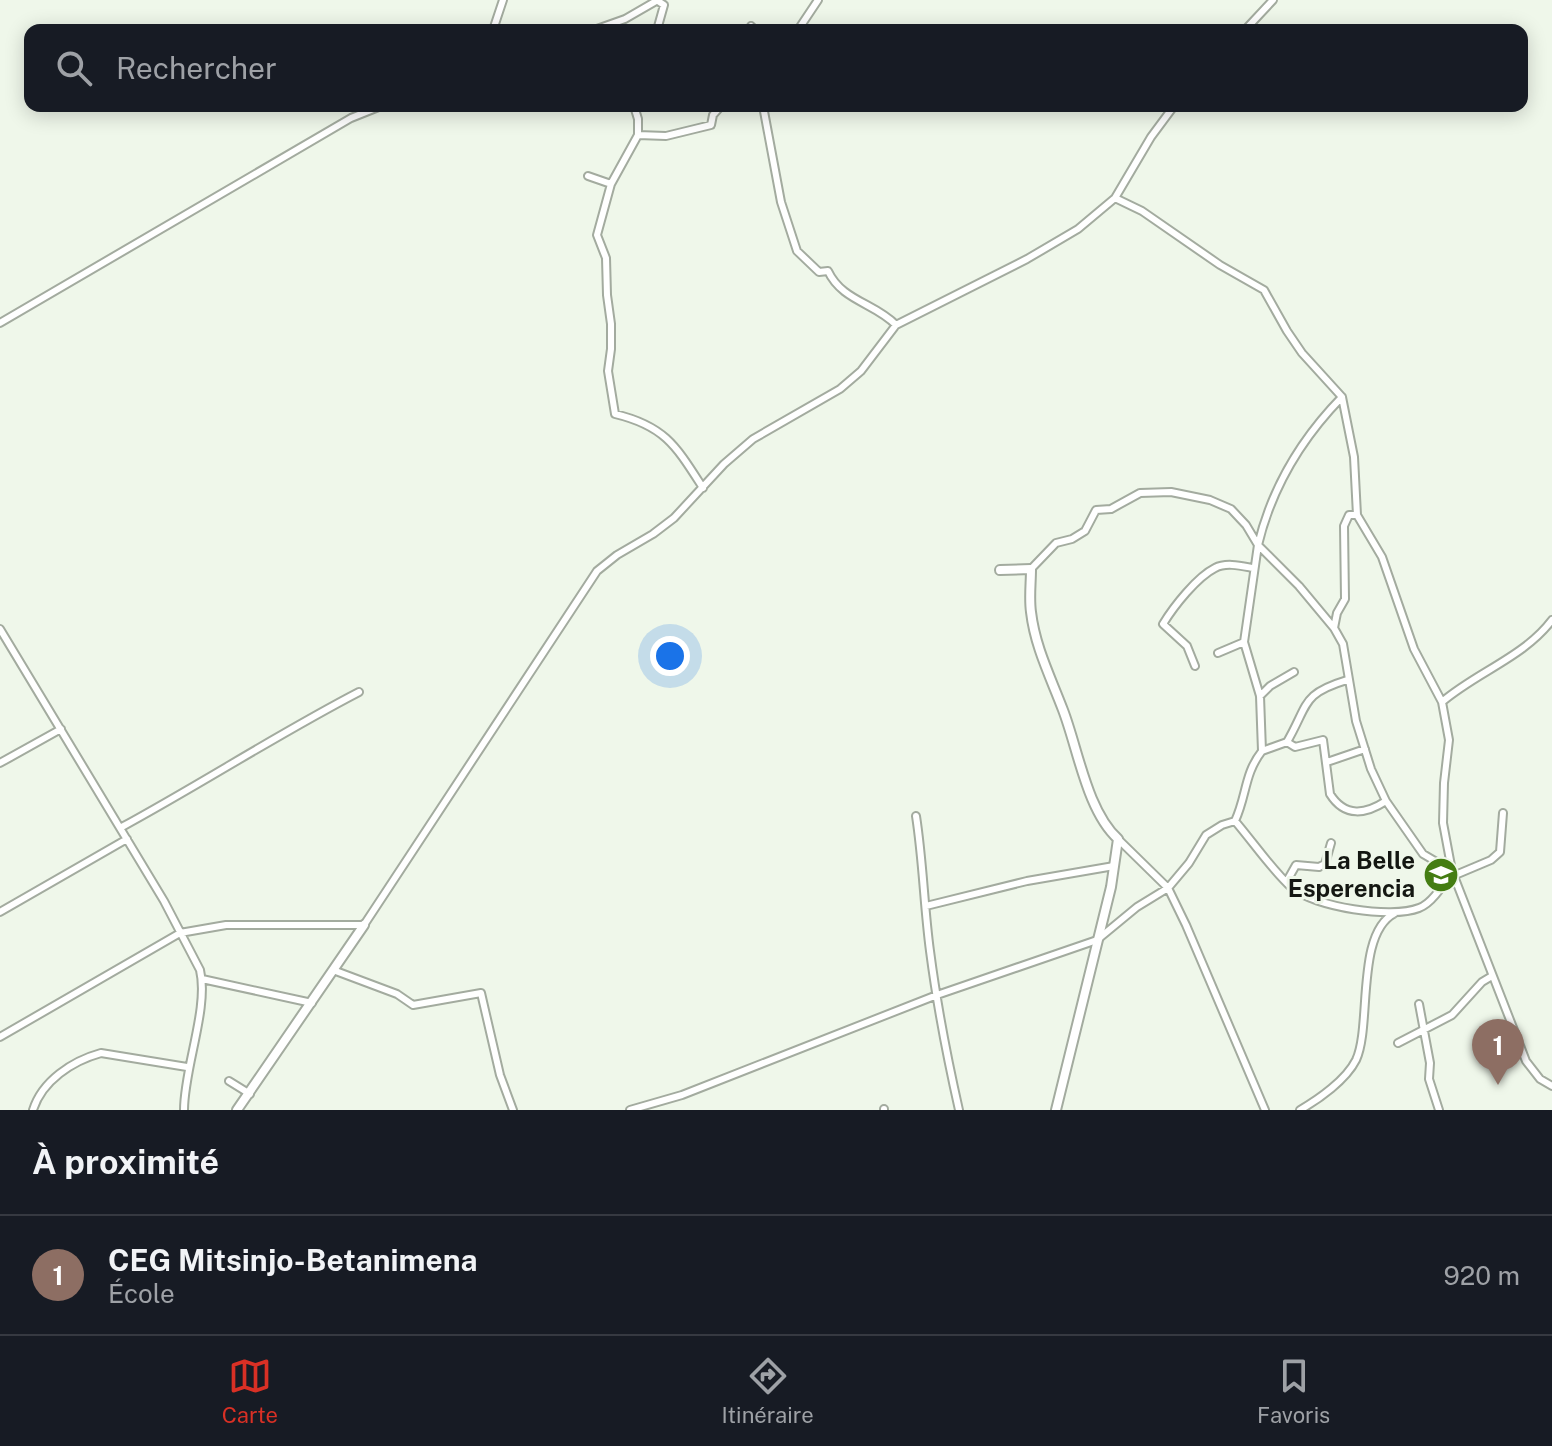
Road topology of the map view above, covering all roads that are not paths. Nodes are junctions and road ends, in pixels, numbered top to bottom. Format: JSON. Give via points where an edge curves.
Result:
{"nodes":[{"id":1,"x":503,"y":0,"type":"edge"},
{"id":2,"x":670,"y":0,"type":"edge"},
{"id":3,"x":818,"y":0,"type":"edge"},
{"id":4,"x":1273,"y":0,"type":"edge"},
{"id":5,"x":659,"y":1,"type":"edge"},
{"id":6,"x":495,"y":24,"type":"edge"},
{"id":7,"x":611,"y":24,"type":"edge"},
{"id":8,"x":659,"y":24,"type":"edge"},
{"id":9,"x":802,"y":24,"type":"edge"},
{"id":10,"x":1251,"y":24,"type":"edge"},
{"id":11,"x":366,"y":112,"type":"edge"},
{"id":12,"x":636,"y":112,"type":"edge"},
{"id":13,"x":716,"y":112,"type":"edge"},
{"id":14,"x":764,"y":112,"type":"edge"},
{"id":15,"x":1170,"y":112,"type":"edge"},
{"id":16,"x":638,"y":135,"type":"junction"},
{"id":17,"x":588,"y":176,"type":"dead end"},
{"id":18,"x":611,"y":184,"type":"junction"},
{"id":19,"x":1115,"y":198,"type":"junction"},
{"id":20,"x":0,"y":323,"type":"edge"},
{"id":21,"x":896,"y":325,"type":"junction"},
{"id":22,"x":1342,"y":397,"type":"junction"},
{"id":23,"x":703,"y":488,"type":"junction"},
{"id":24,"x":1357,"y":515,"type":"junction"},
{"id":25,"x":1258,"y":545,"type":"junction"},
{"id":26,"x":1253,"y":568,"type":"junction"},
{"id":27,"x":1031,"y":569,"type":"junction"},
{"id":28,"x":1000,"y":570,"type":"dead end"},
{"id":29,"x":1552,"y":620,"type":"edge"},
{"id":30,"x":1334,"y":628,"type":"junction"},
{"id":31,"x":1549,"y":628,"type":"edge"},
{"id":32,"x":0,"y":629,"type":"edge"},
{"id":33,"x":1244,"y":642,"type":"junction"},
{"id":34,"x":1218,"y":653,"type":"dead end"},
{"id":35,"x":1195,"y":666,"type":"dead end"},
{"id":36,"x":1294,"y":672,"type":"dead end"},
{"id":37,"x":1347,"y":680,"type":"junction"},
{"id":38,"x":359,"y":692,"type":"dead end"},
{"id":39,"x":1260,"y":696,"type":"junction"},
{"id":40,"x":1442,"y":702,"type":"junction"},
{"id":41,"x":61,"y":729,"type":"junction"},
{"id":42,"x":1287,"y":742,"type":"junction"},
{"id":43,"x":1365,"y":749,"type":"junction"},
{"id":44,"x":1262,"y":751,"type":"junction"},
{"id":45,"x":1327,"y":762,"type":"junction"},
{"id":46,"x":0,"y":763,"type":"edge"},
{"id":47,"x":1386,"y":801,"type":"junction"},
{"id":48,"x":1503,"y":813,"type":"dead end"},
{"id":49,"x":916,"y":816,"type":"dead end"},
{"id":50,"x":1235,"y":821,"type":"junction"},
{"id":51,"x":120,"y":828,"type":"junction"},
{"id":52,"x":127,"y":839,"type":"junction"},
{"id":53,"x":1118,"y":839,"type":"junction"},
{"id":54,"x":1331,"y":843,"type":"dead end"},
{"id":55,"x":1114,"y":866,"type":"junction"},
{"id":56,"x":1452,"y":874,"type":"junction"},
{"id":57,"x":1287,"y":881,"type":"junction"},
{"id":58,"x":1168,"y":888,"type":"junction"},
{"id":59,"x":926,"y":906,"type":"junction"},
{"id":60,"x":1399,"y":911,"type":"junction"},
{"id":61,"x":0,"y":912,"type":"edge"},
{"id":62,"x":364,"y":925,"type":"junction"},
{"id":63,"x":180,"y":933,"type":"junction"},
{"id":64,"x":1097,"y":940,"type":"junction"},
{"id":65,"x":333,"y":970,"type":"junction"},
{"id":66,"x":1492,"y":976,"type":"junction"},
{"id":67,"x":202,"y":979,"type":"junction"},
{"id":68,"x":937,"y":995,"type":"junction"},
{"id":69,"x":312,"y":1003,"type":"junction"},
{"id":70,"x":1419,"y":1004,"type":"dead end"},
{"id":71,"x":1423,"y":1031,"type":"junction"},
{"id":72,"x":0,"y":1037,"type":"edge"},
{"id":73,"x":1398,"y":1043,"type":"dead end"},
{"id":74,"x":187,"y":1067,"type":"junction"},
{"id":75,"x":229,"y":1081,"type":"dead end"},
{"id":76,"x":1552,"y":1086,"type":"edge"},
{"id":77,"x":250,"y":1094,"type":"junction"},
{"id":78,"x":33,"y":1110,"type":"edge"},
{"id":79,"x":184,"y":1110,"type":"edge"},
{"id":80,"x":237,"y":1110,"type":"edge"},
{"id":81,"x":513,"y":1110,"type":"edge"},
{"id":82,"x":630,"y":1110,"type":"edge"},
{"id":83,"x":959,"y":1110,"type":"edge"},
{"id":84,"x":1056,"y":1110,"type":"edge"},
{"id":85,"x":1265,"y":1110,"type":"edge"},
{"id":86,"x":1300,"y":1110,"type":"edge"},
{"id":87,"x":1439,"y":1110,"type":"edge"}],
"edges":[{"from":1,"to":6,"type":"street"},
{"from":2,"to":5,"type":"street"},
{"from":3,"to":9,"type":"street"},
{"from":4,"to":10,"type":"street"},
{"from":5,"to":7,"type":"street"},
{"from":5,"to":8,"type":"street","via":[[664,5]]},
{"from":11,"to":20,"type":"street"},
{"from":12,"to":16,"type":"street"},
{"from":13,"to":16,"type":"street","via":[[711,125],[666,136]]},
{"from":14,"to":21,"type":"street","via":[[781,202],[797,251],[819,272],[828,271],[834,285]]},
{"from":15,"to":19,"type":"street"},
{"from":16,"to":18,"type":"street"},
{"from":17,"to":18,"type":"street"},
{"from":18,"to":23,"type":"street","via":[[597,235],[606,258],[608,371],[615,414],[664,434]]},
{"from":19,"to":21,"type":"street","via":[[1078,229],[1027,259]]},
{"from":19,"to":22,"type":"street","via":[[1264,290],[1302,353]]},
{"from":21,"to":23,"type":"street","via":[[840,389],[753,439]]},
{"from":22,"to":24,"type":"street","via":[[1354,457]]},
{"from":22,"to":25,"type":"street","via":[[1280,481]]},
{"from":23,"to":62,"type":"street","via":[[674,518],[597,571]]},
{"from":24,"to":30,"type":"street","via":[[1349,515],[1344,526],[1345,599]]},
{"from":24,"to":40,"type":"street","via":[[1382,557],[1414,649]]},
{"from":25,"to":26,"type":"street"},
{"from":25,"to":27,"type":"street","via":[[1246,525],[1220,504],[1171,492],[1140,493],[1111,509],[1096,510],[1085,531],[1056,543]]},
{"from":25,"to":30,"type":"street"},
{"from":26,"to":33,"type":"street"},
{"from":26,"to":35,"type":"street","via":[[1216,567],[1189,590],[1163,624],[1187,646]]},
{"from":27,"to":28,"type":"street"},
{"from":27,"to":53,"type":"street","via":[[1030,610],[1044,664],[1098,808]]},
{"from":29,"to":31,"type":"street"},
{"from":30,"to":37,"type":"street","via":[[1343,644]]},
{"from":31,"to":40,"type":"street"},
{"from":32,"to":41,"type":"street"},
{"from":33,"to":34,"type":"street"},
{"from":33,"to":39,"type":"street"},
{"from":36,"to":39,"type":"street"},
{"from":37,"to":42,"type":"street","via":[[1316,692]]},
{"from":37,"to":43,"type":"street"},
{"from":38,"to":51,"type":"street"},
{"from":39,"to":44,"type":"street"},
{"from":40,"to":56,"type":"street","via":[[1449,740],[1443,823]]},
{"from":41,"to":46,"type":"street"},
{"from":41,"to":51,"type":"street"},
{"from":42,"to":44,"type":"street"},
{"from":42,"to":45,"type":"street","via":[[1295,747],[1323,740]]},
{"from":43,"to":45,"type":"street"},
{"from":43,"to":47,"type":"street"},
{"from":44,"to":50,"type":"street","via":[[1251,766]]},
{"from":45,"to":47,"type":"street","via":[[1335,801],[1357,812]]},
{"from":47,"to":56,"type":"street","via":[[1423,854]]},
{"from":48,"to":56,"type":"street","via":[[1500,852]]},
{"from":49,"to":59,"type":"street"},
{"from":50,"to":57,"type":"street"},
{"from":50,"to":58,"type":"street","via":[[1206,835]]},
{"from":51,"to":52,"type":"street"},
{"from":52,"to":61,"type":"street"},
{"from":52,"to":63,"type":"street"},
{"from":53,"to":55,"type":"street"},
{"from":53,"to":58,"type":"street"},
{"from":54,"to":57,"type":"street","via":[[1325,864],[1296,865]]},
{"from":55,"to":59,"type":"street"},
{"from":55,"to":64,"type":"street"},
{"from":56,"to":60,"type":"street","via":[[1419,908]]},
{"from":56,"to":66,"type":"street"},
{"from":57,"to":60,"type":"street","via":[[1304,895],[1336,905]]},
{"from":58,"to":64,"type":"street"},
{"from":58,"to":85,"type":"street"},
{"from":59,"to":68,"type":"street"},
{"from":60,"to":86,"type":"street","via":[[1382,924],[1366,970],[1355,1063]]},
{"from":62,"to":63,"type":"street","via":[[226,925]]},
{"from":62,"to":65,"type":"street"},
{"from":63,"to":67,"type":"street"},
{"from":63,"to":72,"type":"street"},
{"from":64,"to":68,"type":"street"},
{"from":64,"to":84,"type":"street"},
{"from":65,"to":69,"type":"street"},
{"from":65,"to":81,"type":"street","via":[[413,1005],[481,993]]},
{"from":66,"to":71,"type":"street","via":[[1452,1015]]},
{"from":66,"to":76,"type":"street","via":[[1526,1061]]},
{"from":67,"to":69,"type":"street"},
{"from":67,"to":74,"type":"street"},
{"from":68,"to":82,"type":"street","via":[[682,1095]]},
{"from":68,"to":83,"type":"street"},
{"from":69,"to":77,"type":"street"},
{"from":70,"to":71,"type":"street"},
{"from":71,"to":73,"type":"street"},
{"from":71,"to":87,"type":"street"},
{"from":74,"to":78,"type":"street","via":[[101,1053],[88,1056],[52,1080],[38,1094]]},
{"from":74,"to":79,"type":"street"},
{"from":75,"to":77,"type":"street"},
{"from":77,"to":80,"type":"street"}]}
